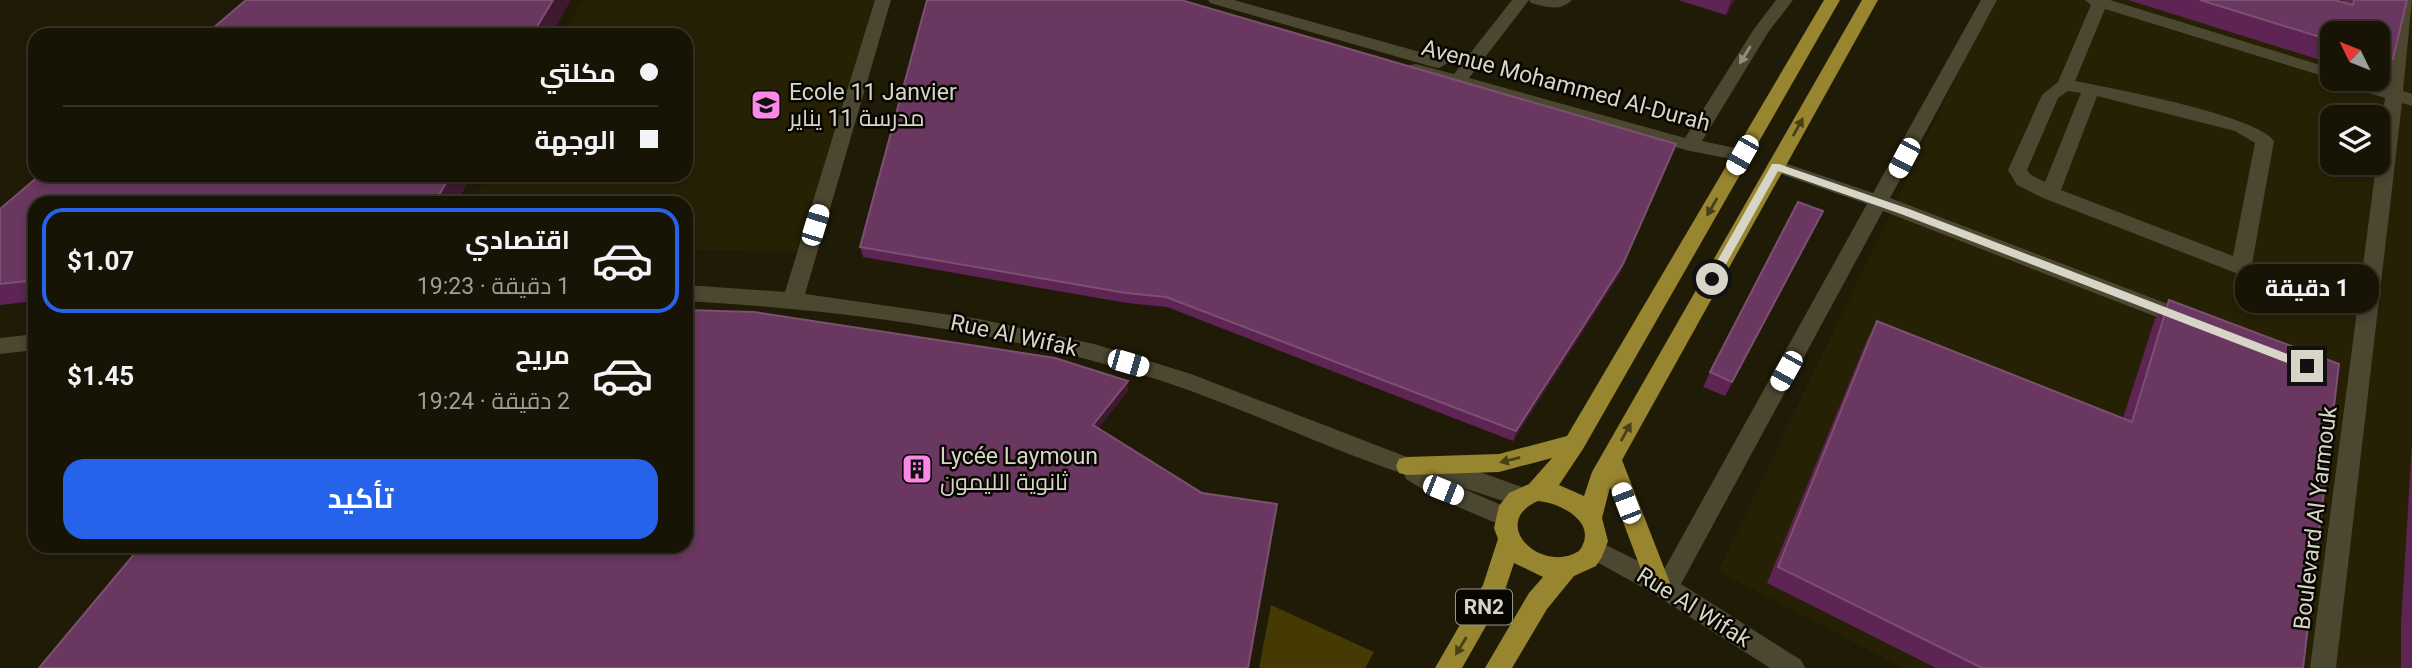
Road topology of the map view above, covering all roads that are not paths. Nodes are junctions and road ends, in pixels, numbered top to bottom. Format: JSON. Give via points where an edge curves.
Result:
{"nodes":[{"id":1,"x":883,"y":0,"type":"edge"},
{"id":2,"x":1216,"y":0,"type":"edge"},
{"id":3,"x":1521,"y":0,"type":"edge"},
{"id":4,"x":1537,"y":0,"type":"edge"},
{"id":5,"x":1564,"y":0,"type":"edge"},
{"id":6,"x":1785,"y":0,"type":"edge"},
{"id":7,"x":1832,"y":0,"type":"edge"},
{"id":8,"x":1870,"y":0,"type":"edge"},
{"id":9,"x":1989,"y":0,"type":"edge"},
{"id":10,"x":2097,"y":1,"type":"edge"},
{"id":11,"x":2399,"y":2,"type":"edge"},
{"id":12,"x":1199,"y":7,"type":"edge"},
{"id":13,"x":2320,"y":71,"type":"edge"},
{"id":14,"x":1461,"y":75,"type":"junction"},
{"id":15,"x":2065,"y":85,"type":"junction"},
{"id":16,"x":2091,"y":90,"type":"junction"},
{"id":17,"x":2383,"y":91,"type":"edge"},
{"id":18,"x":2403,"y":97,"type":"edge"},
{"id":19,"x":1693,"y":140,"type":"junction"},
{"id":20,"x":1742,"y":155,"type":"junction"},
{"id":21,"x":1776,"y":166,"type":"junction"},
{"id":22,"x":2050,"y":193,"type":"junction"},
{"id":23,"x":1880,"y":202,"type":"junction"},
{"id":24,"x":2241,"y":268,"type":"junction"},
{"id":25,"x":693,"y":293,"type":"edge"},
{"id":26,"x":2307,"y":293,"type":"dead end"},
{"id":27,"x":793,"y":300,"type":"junction"},
{"id":28,"x":2203,"y":326,"type":"edge"},
{"id":29,"x":28,"y":343,"type":"edge"},
{"id":30,"x":0,"y":346,"type":"edge"},
{"id":31,"x":1575,"y":443,"type":"junction"},
{"id":32,"x":1611,"y":460,"type":"junction"},
{"id":33,"x":1407,"y":466,"type":"junction"},
{"id":34,"x":1529,"y":494,"type":"junction"},
{"id":35,"x":1591,"y":517,"type":"junction"},
{"id":36,"x":1507,"y":529,"type":"junction"},
{"id":37,"x":1594,"y":549,"type":"junction"},
{"id":38,"x":1566,"y":568,"type":"junction"},
{"id":39,"x":1662,"y":586,"type":"junction"},
{"id":40,"x":1448,"y":668,"type":"edge"},
{"id":41,"x":1499,"y":668,"type":"edge"},
{"id":42,"x":1792,"y":668,"type":"edge"},
{"id":43,"x":2323,"y":668,"type":"edge"}],
"edges":[{"from":1,"to":27,"type":"street"},
{"from":2,"to":14,"type":"street","name":"Avenue Mohammed Al-Durah"},
{"from":3,"to":14,"type":"street"},
{"from":4,"to":5,"type":"street","via":[[1553,4]]},
{"from":6,"to":19,"type":"street","one_way":true},
{"from":7,"to":20,"type":"highway","number":"RN2"},
{"from":21,"to":8,"type":"highway","one_way":true},
{"from":9,"to":23,"type":"street"},
{"from":10,"to":13,"type":"street"},
{"from":10,"to":15,"type":"street"},
{"from":11,"to":18,"type":"street","name":"Boulevard Al Yarmouk"},
{"from":12,"to":14,"type":"street","name":"Avenue Mohammed Al-Durah"},
{"from":14,"to":19,"type":"street","name":"Avenue Mohammed Al-Durah"},
{"from":15,"to":16,"type":"street"},
{"from":15,"to":22,"type":"street","via":[[2051,95],[2017,170],[2024,180]]},
{"from":16,"to":22,"type":"street"},
{"from":16,"to":24,"type":"street","via":[[2241,127],[2265,141]]},
{"from":17,"to":18,"type":"street"},
{"from":18,"to":43,"type":"street","name":"Boulevard Al Yarmouk","via":[[2351,383]]},
{"from":19,"to":20,"type":"street","name":"Avenue Mohammed Al-Durah"},
{"from":20,"to":31,"type":"highway","number":"RN2","one_way":true},
{"from":21,"to":23,"type":"street"},
{"from":32,"to":21,"type":"highway","one_way":true},
{"from":22,"to":24,"type":"street"},
{"from":23,"to":28,"type":"street"},
{"from":23,"to":39,"type":"street"},
{"from":24,"to":26,"type":"street"},
{"from":25,"to":27,"type":"street","name":"Rue Al Wifak"},
{"from":27,"to":33,"type":"street","name":"Rue Al Wifak","via":[[972,324],[1061,344],[1239,400]]},
{"from":29,"to":30,"type":"street"},
{"from":31,"to":33,"type":"highway","one_way":true,"via":[[1499,463]]},
{"from":31,"to":34,"type":"highway","number":"RN2","via":[[1552,477]]},
{"from":32,"to":35,"type":"highway","via":[[1596,488]]},
{"from":32,"to":39,"type":"highway"},
{"from":33,"to":34,"type":"street","name":"Rue Al Wifak"},
{"from":33,"to":36,"type":"street","name":"Rue Al Wifak"},
{"from":34,"to":35,"type":"highway","via":[[1568,497]]},
{"from":34,"to":36,"type":"highway","number":"RN2","via":[[1509,508]]},
{"from":35,"to":37,"type":"highway","via":[[1597,539]]},
{"from":36,"to":38,"type":"highway","number":"RN2","via":[[1516,551],[1533,563]]},
{"from":36,"to":40,"type":"highway","number":"RN2","one_way":true,"via":[[1494,588]]},
{"from":37,"to":38,"type":"highway","number":"RN2","via":[[1578,565]]},
{"from":37,"to":39,"type":"street","name":"Rue Al Wifak"},
{"from":38,"to":41,"type":"highway","number":"RN2","via":[[1538,601]]},
{"from":39,"to":42,"type":"street","name":"Rue Al Wifak"}]}
